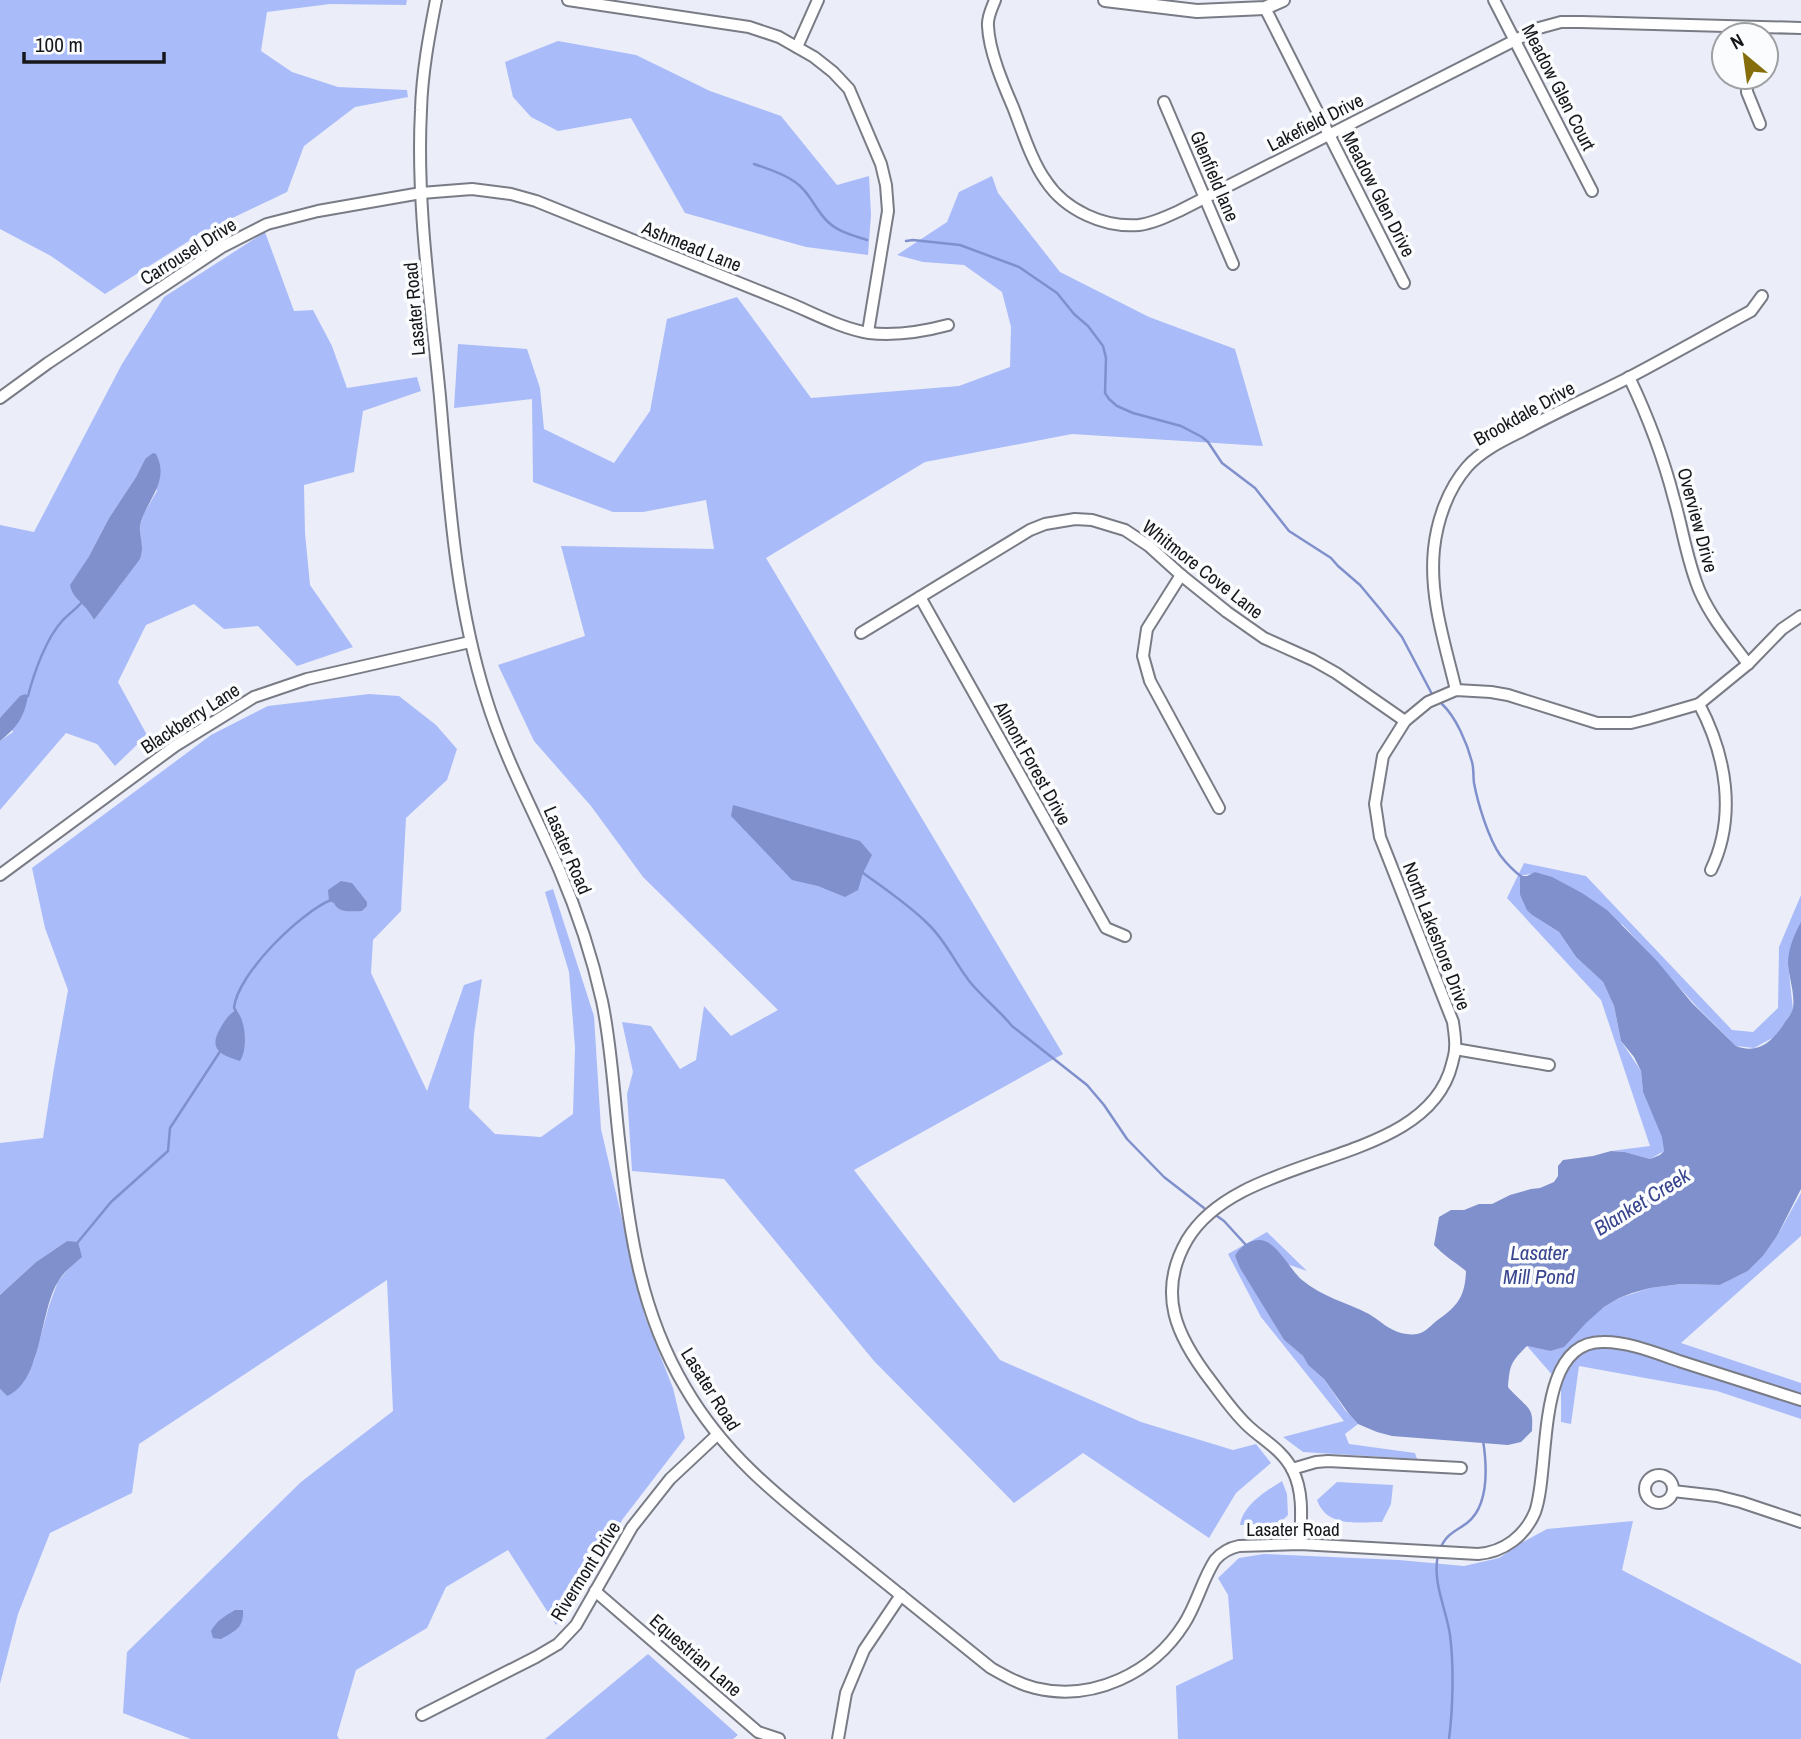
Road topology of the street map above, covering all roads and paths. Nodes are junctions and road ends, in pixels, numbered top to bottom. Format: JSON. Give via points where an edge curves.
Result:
{"nodes":[{"id":1,"x":436,"y":0,"type":"edge"},
{"id":2,"x":568,"y":0,"type":"edge"},
{"id":3,"x":818,"y":0,"type":"edge"},
{"id":4,"x":995,"y":0,"type":"edge"},
{"id":5,"x":1105,"y":0,"type":"edge"},
{"id":6,"x":1283,"y":0,"type":"edge"},
{"id":7,"x":1494,"y":0,"type":"edge"},
{"id":8,"x":1265,"y":8,"type":"junction"},
{"id":9,"x":1801,"y":28,"type":"edge"},
{"id":10,"x":1710,"y":29,"type":"edge"},
{"id":11,"x":1780,"y":29,"type":"edge"},
{"id":12,"x":1515,"y":40,"type":"junction"},
{"id":13,"x":797,"y":47,"type":"junction"},
{"id":14,"x":1747,"y":91,"type":"edge"},
{"id":15,"x":1164,"y":102,"type":"dead end"},
{"id":16,"x":1760,"y":124,"type":"dead end"},
{"id":17,"x":1329,"y":134,"type":"junction"},
{"id":18,"x":1592,"y":191,"type":"dead end"},
{"id":19,"x":421,"y":193,"type":"junction"},
{"id":20,"x":1205,"y":198,"type":"junction"},
{"id":21,"x":1233,"y":264,"type":"dead end"},
{"id":22,"x":1404,"y":283,"type":"dead end"},
{"id":23,"x":1762,"y":296,"type":"dead end"},
{"id":24,"x":948,"y":325,"type":"dead end"},
{"id":25,"x":868,"y":332,"type":"junction"},
{"id":26,"x":1629,"y":377,"type":"junction"},
{"id":27,"x":0,"y":398,"type":"edge"},
{"id":28,"x":1181,"y":575,"type":"junction"},
{"id":29,"x":920,"y":597,"type":"junction"},
{"id":30,"x":1801,"y":615,"type":"edge"},
{"id":31,"x":861,"y":633,"type":"dead end"},
{"id":32,"x":470,"y":642,"type":"junction"},
{"id":33,"x":1748,"y":664,"type":"junction"},
{"id":34,"x":1456,"y":690,"type":"junction"},
{"id":35,"x":1699,"y":704,"type":"junction"},
{"id":36,"x":1405,"y":721,"type":"junction"},
{"id":37,"x":1219,"y":808,"type":"dead end"},
{"id":38,"x":1711,"y":870,"type":"dead end"},
{"id":39,"x":0,"y":875,"type":"edge"},
{"id":40,"x":1125,"y":936,"type":"dead end"},
{"id":41,"x":1455,"y":1049,"type":"junction"},
{"id":42,"x":1549,"y":1065,"type":"dead end"},
{"id":43,"x":1801,"y":1400,"type":"edge"},
{"id":44,"x":717,"y":1435,"type":"junction"},
{"id":45,"x":1461,"y":1468,"type":"dead end"},
{"id":46,"x":1292,"y":1469,"type":"junction"},
{"id":47,"x":1673,"y":1491,"type":"dead end"},
{"id":48,"x":1801,"y":1522,"type":"edge"},
{"id":49,"x":1300,"y":1544,"type":"junction"},
{"id":50,"x":594,"y":1591,"type":"junction"},
{"id":51,"x":901,"y":1595,"type":"junction"},
{"id":52,"x":422,"y":1715,"type":"dead end"},
{"id":53,"x":755,"y":1735,"type":"edge"},
{"id":54,"x":779,"y":1739,"type":"edge"},
{"id":55,"x":838,"y":1739,"type":"edge"}],
"edges":[{"from":1,"to":19,"type":"street","name":"Lasater Road","via":[[422,98]]},
{"from":2,"to":13,"type":"street","via":[[749,27]]},
{"from":3,"to":13,"type":"street"},
{"from":4,"to":20,"type":"street","name":"Lakefield Drive","via":[[987,23],[992,49],[1031,150],[1058,197],[1105,222],[1137,225],[1157,221]]},
{"from":5,"to":8,"type":"main road","via":[[1196,11]]},
{"from":6,"to":8,"type":"main road"},
{"from":7,"to":12,"type":"street","name":"Meadow Glen Court"},
{"from":8,"to":17,"type":"street","name":"Meadow Glen Drive"},
{"from":9,"to":11,"type":"street","name":"Lakefield Drive"},
{"from":10,"to":12,"type":"street","name":"Lakefield Drive","via":[[1561,22]]},
{"from":12,"to":17,"type":"street","name":"Lakefield Drive"},
{"from":12,"to":18,"type":"street","name":"Meadow Glen Court"},
{"from":13,"to":25,"type":"street","via":[[849,89],[881,164],[888,211]]},
{"from":14,"to":16,"type":"street"},
{"from":15,"to":20,"type":"street","name":"Glenfield lane"},
{"from":17,"to":20,"type":"street","name":"Lakefield Drive"},
{"from":17,"to":22,"type":"street","name":"Meadow Glen Drive"},
{"from":19,"to":25,"type":"street","name":"Ashmead Lane","via":[[472,189],[536,201],[845,327]]},
{"from":19,"to":27,"type":"street","name":"Carrousel Drive","via":[[267,224],[222,247]]},
{"from":19,"to":32,"type":"street","name":"Lasater Road","via":[[453,542]]},
{"from":20,"to":21,"type":"street","name":"Glenfield lane"},
{"from":23,"to":26,"type":"street","name":"Brookdale Drive","via":[[1751,311]]},
{"from":24,"to":25,"type":"street","name":"Ashmead Lane","via":[[895,335]]},
{"from":26,"to":33,"type":"street","name":"Overview Drive","via":[[1658,441],[1700,592]]},
{"from":26,"to":34,"type":"street","name":"Brookdale Drive","via":[[1478,457],[1449,495],[1438,527],[1433,569],[1438,615]]},
{"from":28,"to":29,"type":"street","name":"Whitmore Cove Lane","via":[[1125,530],[1075,519],[1030,530]]},
{"from":28,"to":36,"type":"street","name":"Whitmore Cove Lane","via":[[1264,638],[1336,673]]},
{"from":28,"to":37,"type":"street","via":[[1147,629],[1143,656],[1150,681]]},
{"from":29,"to":31,"type":"street","name":"Whitmore Cove Lane"},
{"from":29,"to":40,"type":"street","name":"Almont Forest Drive","via":[[1106,928]]},
{"from":30,"to":33,"type":"street"},
{"from":32,"to":39,"type":"street","name":"Blackberry Lane","via":[[307,679],[254,697],[175,746]]},
{"from":32,"to":44,"type":"street","name":"Lasater Road","via":[[499,737],[567,890],[592,963],[606,1024],[621,1162],[642,1288],[672,1364]]},
{"from":33,"to":35,"type":"street"},
{"from":34,"to":35,"type":"street","via":[[1508,695],[1597,723],[1614,724]]},
{"from":34,"to":36,"type":"street","name":"North Lakeshore Drive","via":[[1428,702]]},
{"from":35,"to":38,"type":"street","via":[[1720,755],[1726,793],[1724,837]]},
{"from":36,"to":41,"type":"street","name":"North Lakeshore Drive","via":[[1383,756],[1376,815],[1380,836],[1453,1022]]},
{"from":41,"to":42,"type":"street"},
{"from":41,"to":46,"type":"street","name":"North Lakeshore Drive","via":[[1446,1082],[1416,1118],[1225,1201],[1202,1220],[1179,1258],[1173,1277],[1173,1305],[1189,1351],[1233,1409]]},
{"from":43,"to":49,"type":"street","name":"Lasater Road","via":[[1646,1350],[1601,1342],[1585,1346],[1567,1359],[1555,1381],[1537,1506],[1515,1540],[1487,1554]]},
{"from":44,"to":50,"type":"street","name":"Rivermont Drive","via":[[670,1479],[632,1527]]},
{"from":44,"to":51,"type":"street","name":"Lasater Road","via":[[769,1489]]},
{"from":45,"to":46,"type":"street","via":[[1328,1461]]},
{"from":46,"to":49,"type":"street","name":"North Lakeshore Drive","via":[[1300,1492]]},
{"from":47,"to":48,"type":"street","via":[[1729,1499]]},
{"from":49,"to":51,"type":"street","name":"Lasater Road","via":[[1226,1550],[1211,1565],[1185,1623],[1153,1660],[1122,1679],[1072,1692],[1036,1688],[991,1668]]},
{"from":50,"to":52,"type":"street","name":"Rivermont Drive","via":[[576,1625],[558,1644]]},
{"from":50,"to":53,"type":"street","name":"Equestrian Lane"},
{"from":51,"to":55,"type":"street","via":[[864,1650],[846,1693]]},
{"from":53,"to":54,"type":"street","name":"Equestrian Lane"}]}
